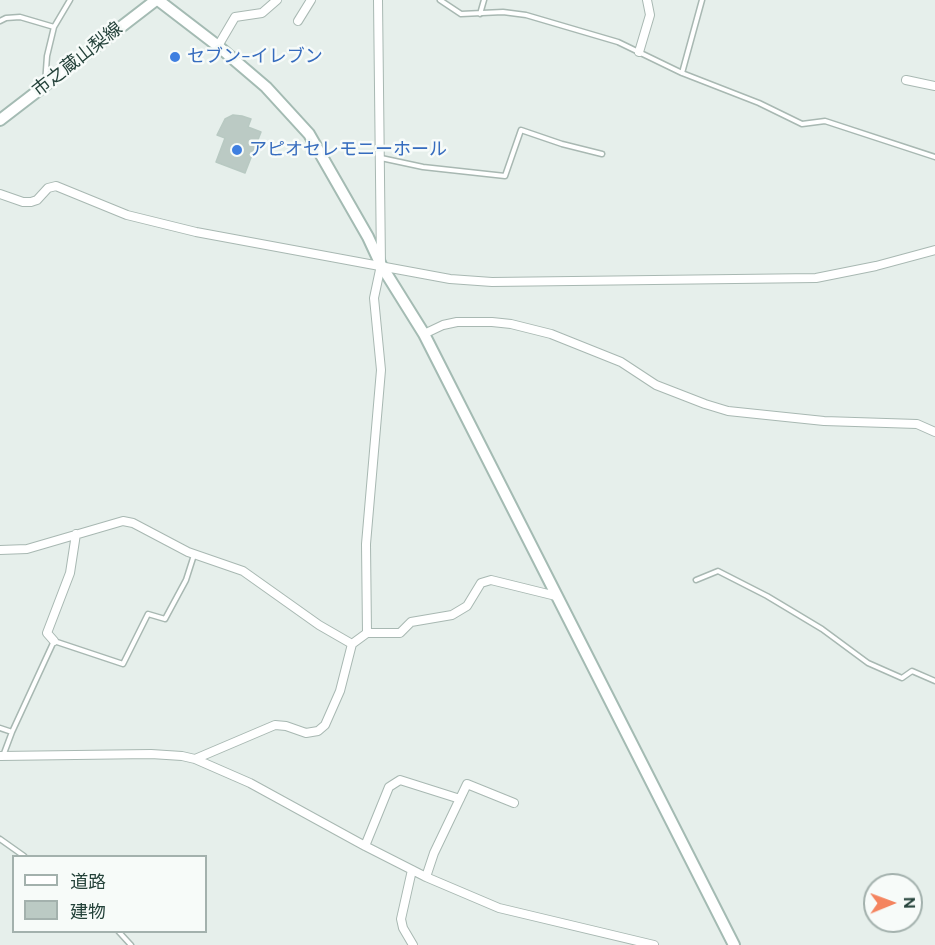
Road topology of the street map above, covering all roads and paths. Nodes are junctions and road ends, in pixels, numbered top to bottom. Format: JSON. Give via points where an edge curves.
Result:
{"nodes":[{"id":1,"x":70,"y":0,"type":"edge"},
{"id":2,"x":157,"y":0,"type":"edge"},
{"id":3,"x":277,"y":0,"type":"edge"},
{"id":4,"x":311,"y":0,"type":"edge"},
{"id":5,"x":378,"y":0,"type":"edge"},
{"id":6,"x":440,"y":0,"type":"edge"},
{"id":7,"x":484,"y":0,"type":"edge"},
{"id":8,"x":647,"y":0,"type":"edge"},
{"id":9,"x":702,"y":0,"type":"edge"},
{"id":10,"x":480,"y":14,"type":"junction"},
{"id":11,"x":0,"y":21,"type":"edge"},
{"id":12,"x":298,"y":21,"type":"dead end"},
{"id":13,"x":54,"y":27,"type":"junction"},
{"id":14,"x":218,"y":46,"type":"junction"},
{"id":15,"x":639,"y":52,"type":"junction"},
{"id":16,"x":682,"y":74,"type":"junction"},
{"id":17,"x":906,"y":80,"type":"dead end"},
{"id":18,"x":45,"y":85,"type":"junction"},
{"id":19,"x":935,"y":86,"type":"edge"},
{"id":20,"x":0,"y":120,"type":"edge"},
{"id":21,"x":602,"y":154,"type":"dead end"},
{"id":22,"x":380,"y":157,"type":"junction"},
{"id":23,"x":935,"y":157,"type":"edge"},
{"id":24,"x":0,"y":194,"type":"edge"},
{"id":25,"x":935,"y":250,"type":"edge"},
{"id":26,"x":381,"y":265,"type":"junction"},
{"id":27,"x":424,"y":334,"type":"junction"},
{"id":28,"x":935,"y":432,"type":"edge"},
{"id":29,"x":76,"y":534,"type":"junction"},
{"id":30,"x":0,"y":550,"type":"edge"},
{"id":31,"x":194,"y":555,"type":"junction"},
{"id":32,"x":696,"y":580,"type":"dead end"},
{"id":33,"x":556,"y":596,"type":"junction"},
{"id":34,"x":366,"y":633,"type":"junction"},
{"id":35,"x":54,"y":641,"type":"junction"},
{"id":36,"x":352,"y":644,"type":"junction"},
{"id":37,"x":935,"y":681,"type":"edge"},
{"id":38,"x":0,"y":728,"type":"edge"},
{"id":39,"x":12,"y":732,"type":"junction"},
{"id":40,"x":1,"y":756,"type":"edge"},
{"id":41,"x":195,"y":759,"type":"junction"},
{"id":42,"x":460,"y":799,"type":"junction"},
{"id":43,"x":514,"y":803,"type":"dead end"},
{"id":44,"x":0,"y":840,"type":"edge"},
{"id":45,"x":364,"y":846,"type":"junction"},
{"id":46,"x":22,"y":855,"type":"edge"},
{"id":47,"x":412,"y":870,"type":"junction"},
{"id":48,"x":426,"y":877,"type":"junction"},
{"id":49,"x":120,"y":933,"type":"edge"},
{"id":50,"x":131,"y":945,"type":"edge"},
{"id":51,"x":413,"y":945,"type":"edge"},
{"id":52,"x":652,"y":945,"type":"edge"},
{"id":53,"x":734,"y":945,"type":"edge"}],
"edges":[{"from":1,"to":13,"type":"lane"},
{"from":2,"to":14,"type":"street"},
{"from":2,"to":18,"type":"street","name":"市之蔵山梨線"},
{"from":3,"to":14,"type":"street","via":[[262,13],[235,17]]},
{"from":4,"to":12,"type":"street"},
{"from":5,"to":22,"type":"street"},
{"from":6,"to":10,"type":"lane","via":[[455,12]]},
{"from":7,"to":10,"type":"lane"},
{"from":8,"to":15,"type":"street","via":[[650,15]]},
{"from":9,"to":16,"type":"lane"},
{"from":10,"to":15,"type":"lane","via":[[526,15]]},
{"from":11,"to":13,"type":"lane","via":[[20,17]]},
{"from":13,"to":18,"type":"lane"},
{"from":14,"to":26,"type":"street","via":[[266,87],[309,134]]},
{"from":15,"to":16,"type":"lane"},
{"from":16,"to":23,"type":"lane","via":[[802,124],[825,122]]},
{"from":17,"to":19,"type":"street"},
{"from":18,"to":20,"type":"street","name":"市之蔵山梨線"},
{"from":21,"to":22,"type":"lane","via":[[521,130],[505,176],[423,167]]},
{"from":22,"to":26,"type":"street"},
{"from":24,"to":26,"type":"street","via":[[32,202],[56,186],[127,215],[196,232]]},
{"from":25,"to":26,"type":"street","via":[[816,278],[492,282],[450,279]]},
{"from":26,"to":27,"type":"street"},
{"from":26,"to":34,"type":"street","via":[[374,298],[381,370],[366,544]]},
{"from":27,"to":28,"type":"street","via":[[457,322],[511,324],[550,334],[621,362],[656,385],[728,411],[824,421],[917,424]]},
{"from":27,"to":33,"type":"street"},
{"from":29,"to":30,"type":"street","via":[[27,549]]},
{"from":29,"to":31,"type":"street","via":[[123,521]]},
{"from":29,"to":35,"type":"street","via":[[70,573],[47,633]]},
{"from":31,"to":35,"type":"lane","via":[[186,580],[165,619],[148,614],[123,664]]},
{"from":31,"to":36,"type":"street","via":[[243,571]]},
{"from":32,"to":37,"type":"lane","via":[[718,572],[822,629],[868,663],[902,678],[912,670]]},
{"from":33,"to":34,"type":"street","via":[[491,580],[481,584],[467,606],[452,615],[411,622],[400,633]]},
{"from":33,"to":53,"type":"street"},
{"from":34,"to":36,"type":"street"},
{"from":35,"to":39,"type":"lane"},
{"from":36,"to":41,"type":"street","via":[[340,691],[325,725],[318,731],[306,733],[275,726]]},
{"from":38,"to":39,"type":"lane"},
{"from":39,"to":40,"type":"lane"},
{"from":40,"to":41,"type":"street","via":[[151,754]]},
{"from":41,"to":45,"type":"street","via":[[250,783]]},
{"from":42,"to":43,"type":"street","via":[[467,784]]},
{"from":42,"to":45,"type":"street","via":[[400,780],[389,788]]},
{"from":42,"to":48,"type":"street"},
{"from":44,"to":46,"type":"lane"},
{"from":45,"to":47,"type":"street"},
{"from":47,"to":48,"type":"street"},
{"from":47,"to":51,"type":"street","via":[[401,919]]},
{"from":48,"to":52,"type":"street","via":[[499,908]]},
{"from":49,"to":50,"type":"lane"}]}
